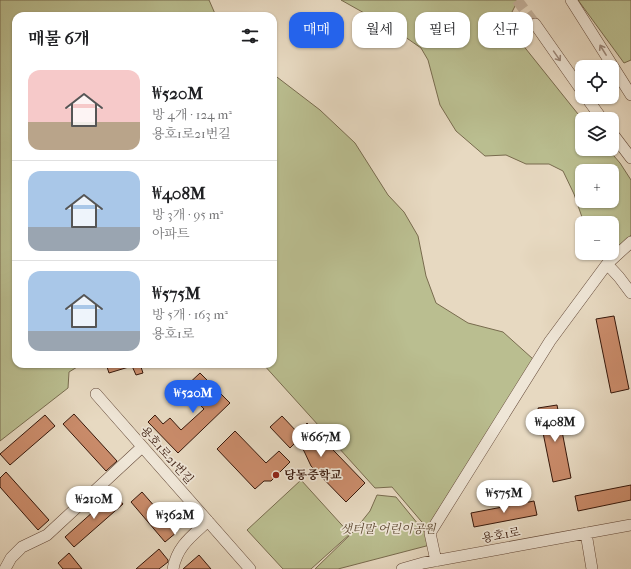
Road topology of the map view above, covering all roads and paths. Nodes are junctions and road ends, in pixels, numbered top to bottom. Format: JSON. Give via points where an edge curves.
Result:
{"nodes":[{"id":1,"x":571,"y":0,"type":"edge"},
{"id":2,"x":535,"y":24,"type":"tunnel mouth"},
{"id":3,"x":575,"y":81,"type":"edge"},
{"id":4,"x":631,"y":95,"type":"edge"},
{"id":5,"x":619,"y":142,"type":"edge"},
{"id":6,"x":631,"y":158,"type":"edge"},
{"id":7,"x":631,"y":242,"type":"edge"},
{"id":8,"x":607,"y":264,"type":"junction"},
{"id":9,"x":631,"y":293,"type":"edge"},
{"id":10,"x":96,"y":394,"type":"dead end"},
{"id":11,"x":142,"y":447,"type":"junction"},
{"id":12,"x":208,"y":521,"type":"junction"},
{"id":13,"x":631,"y":525,"type":"edge"},
{"id":14,"x":586,"y":533,"type":"junction"},
{"id":15,"x":436,"y":561,"type":"junction"},
{"id":16,"x":423,"y":566,"type":"edge"},
{"id":17,"x":4,"y":569,"type":"edge"},
{"id":18,"x":173,"y":569,"type":"edge"},
{"id":19,"x":250,"y":569,"type":"edge"},
{"id":20,"x":402,"y":569,"type":"edge"},
{"id":21,"x":592,"y":569,"type":"edge"}],
"edges":[{"from":4,"to":1,"type":"street","one_way":true},
{"from":2,"to":3,"type":"street","one_way":true},
{"from":5,"to":6,"type":"street"},
{"from":7,"to":8,"type":"street"},
{"from":8,"to":9,"type":"street"},
{"from":8,"to":15,"type":"street","via":[[550,341],[430,533]]},
{"from":10,"to":11,"type":"street","name":"용호1로21번길"},
{"from":11,"to":12,"type":"street","name":"용호1로21번길"},
{"from":11,"to":17,"type":"street","via":[[47,535],[22,547]]},
{"from":12,"to":18,"type":"street","via":[[180,547]]},
{"from":12,"to":19,"type":"street","name":"용호1로21번길"},
{"from":13,"to":14,"type":"street","name":"용호1로"},
{"from":14,"to":15,"type":"street","name":"용호1로"},
{"from":14,"to":21,"type":"street"},
{"from":15,"to":16,"type":"street","name":"용호1로"},
{"from":16,"to":20,"type":"street","name":"용호1로"}]}
